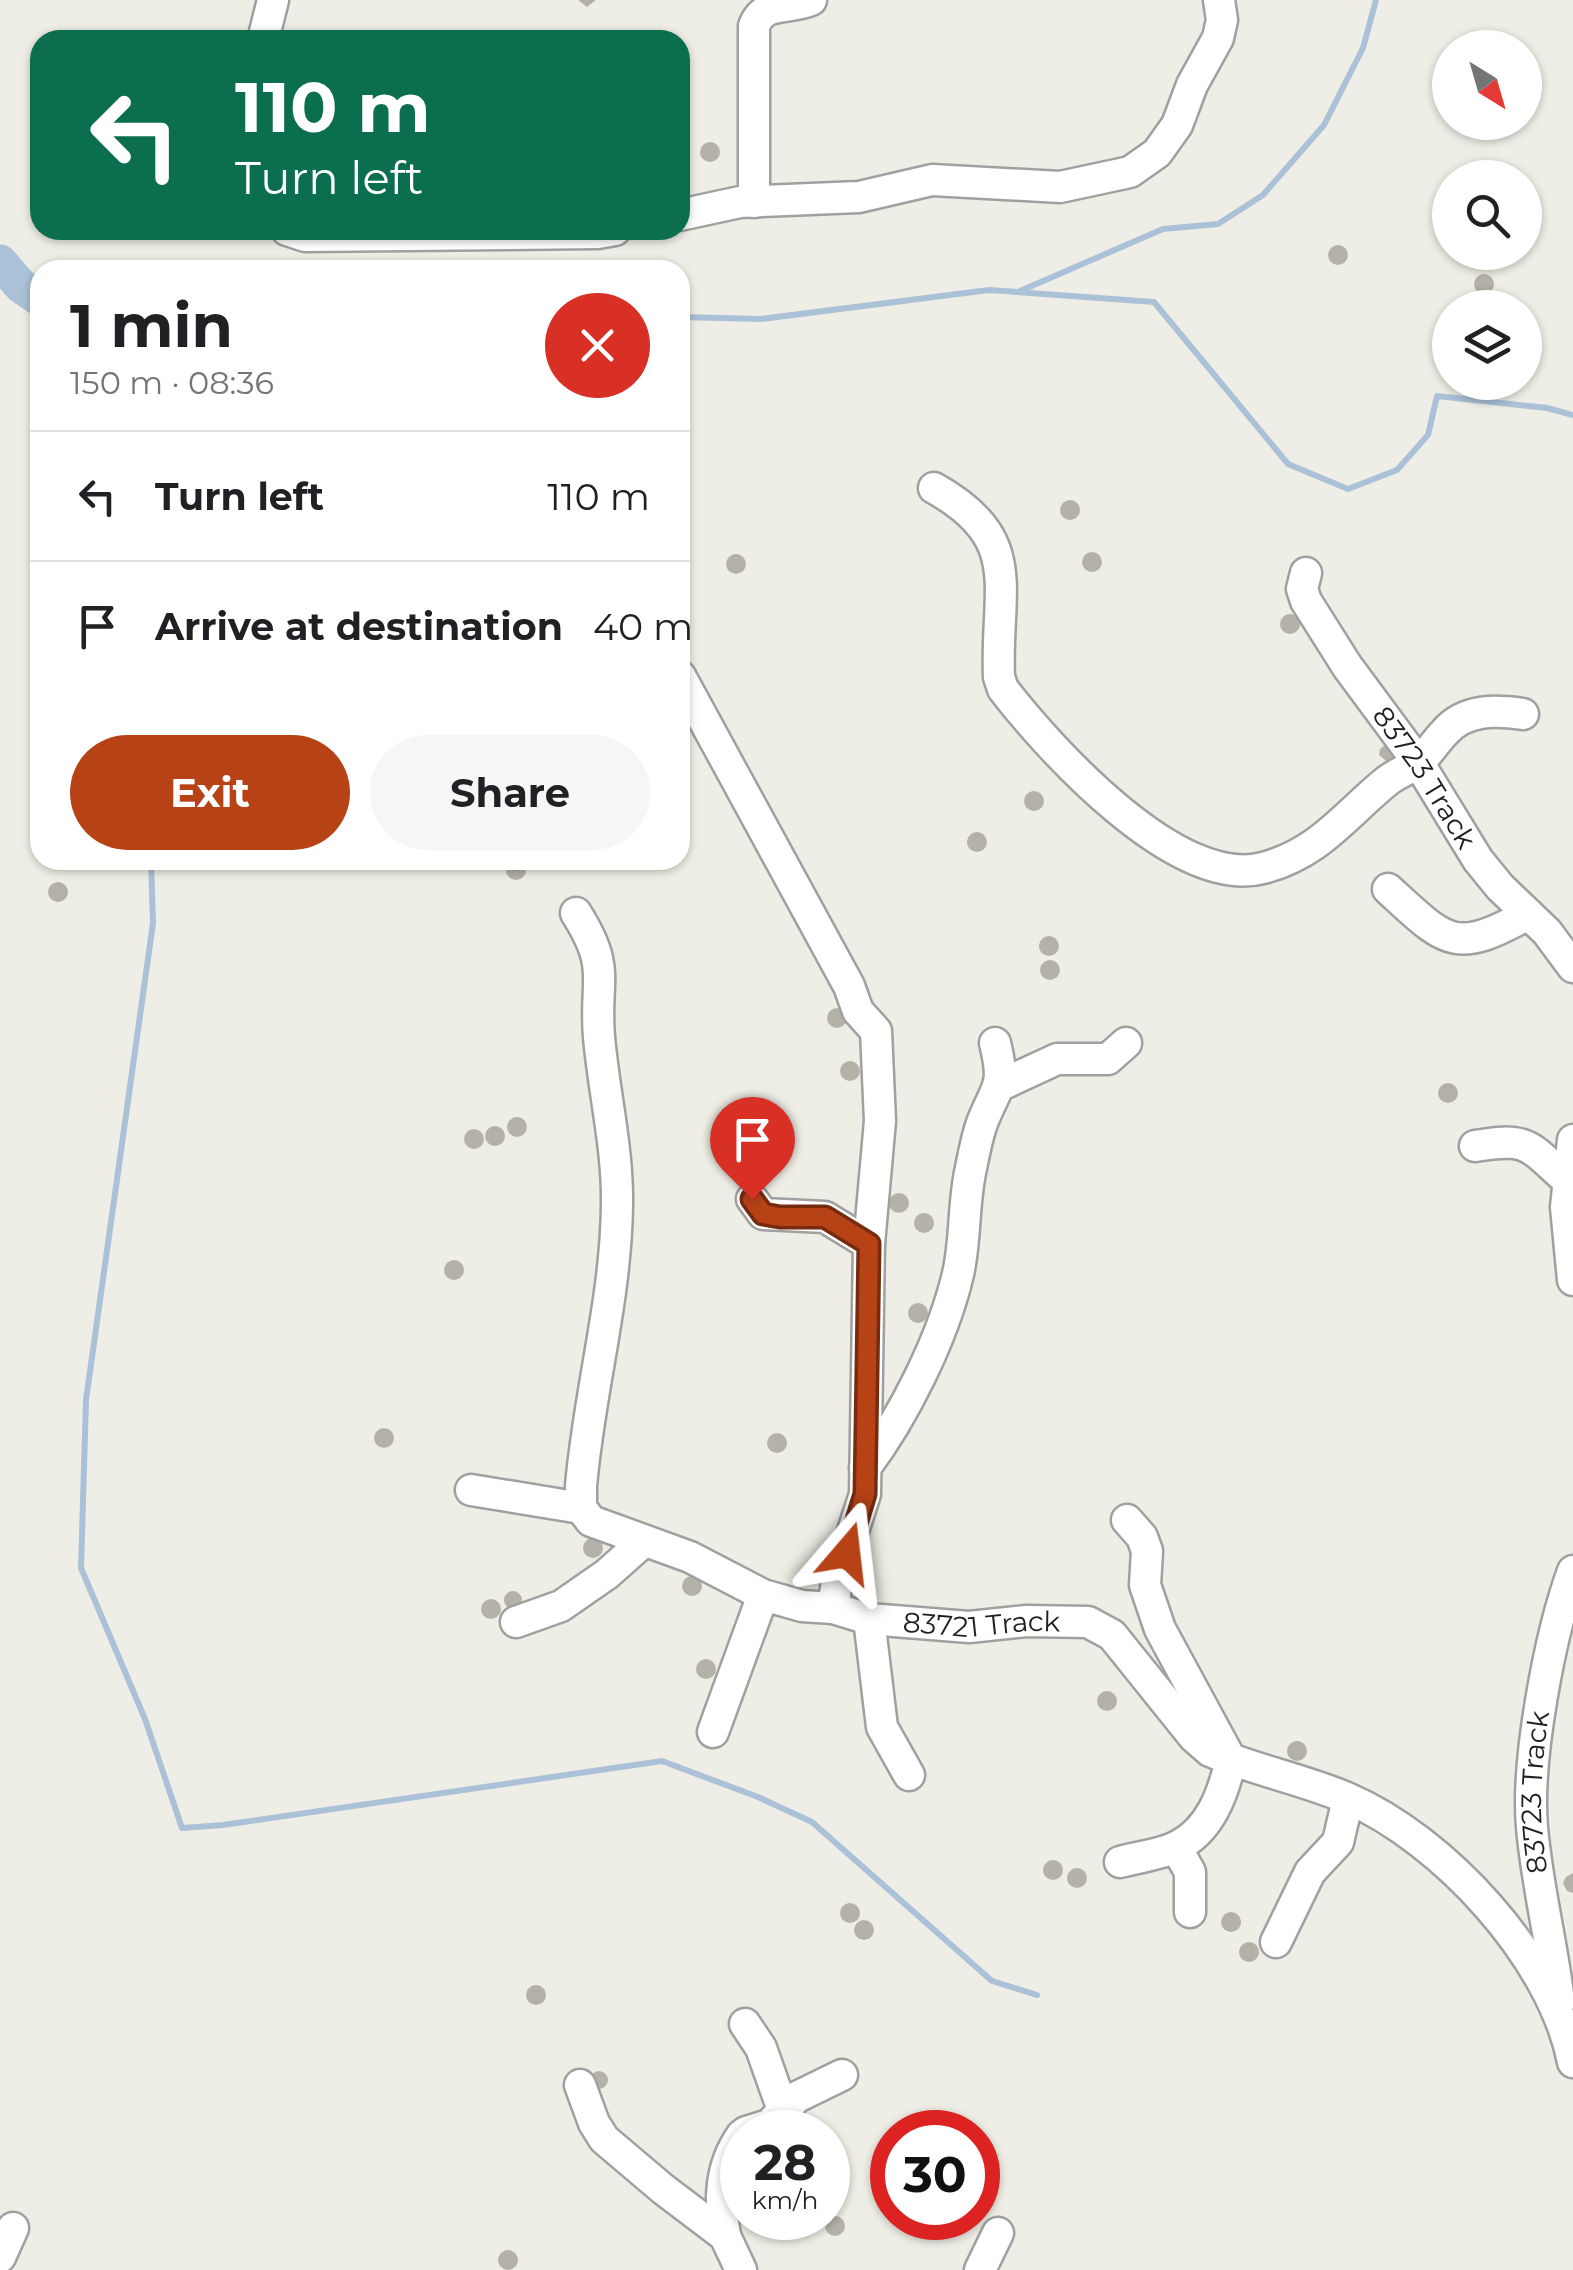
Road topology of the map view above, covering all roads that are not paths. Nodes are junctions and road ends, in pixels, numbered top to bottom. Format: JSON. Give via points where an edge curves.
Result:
{"nodes":[{"id":1,"x":273,"y":0,"type":"edge"},
{"id":2,"x":810,"y":0,"type":"edge"},
{"id":3,"x":1219,"y":0,"type":"edge"},
{"id":4,"x":266,"y":30,"type":"edge"},
{"id":5,"x":754,"y":202,"type":"junction"},
{"id":6,"x":690,"y":213,"type":"edge"},
{"id":7,"x":934,"y":488,"type":"dead end"},
{"id":8,"x":1306,"y":573,"type":"dead end"},
{"id":9,"x":690,"y":694,"type":"edge"},
{"id":10,"x":1523,"y":714,"type":"dead end"},
{"id":11,"x":1418,"y":762,"type":"junction"},
{"id":12,"x":1388,"y":889,"type":"dead end"},
{"id":13,"x":576,"y":913,"type":"dead end"},
{"id":14,"x":1528,"y":914,"type":"junction"},
{"id":15,"x":1573,"y":967,"type":"edge"},
{"id":16,"x":995,"y":1043,"type":"dead end"},
{"id":17,"x":1126,"y":1043,"type":"dead end"},
{"id":18,"x":1001,"y":1086,"type":"junction"},
{"id":19,"x":1573,"y":1140,"type":"edge"},
{"id":20,"x":1475,"y":1146,"type":"dead end"},
{"id":21,"x":1567,"y":1180,"type":"junction"},
{"id":22,"x":752,"y":1199,"type":"dead end"},
{"id":23,"x":869,"y":1244,"type":"junction"},
{"id":24,"x":1573,"y":1280,"type":"edge"},
{"id":25,"x":865,"y":1468,"type":"junction"},
{"id":26,"x":471,"y":1490,"type":"dead end"},
{"id":27,"x":580,"y":1508,"type":"junction"},
{"id":28,"x":1127,"y":1520,"type":"dead end"},
{"id":29,"x":643,"y":1542,"type":"junction"},
{"id":30,"x":1573,"y":1571,"type":"edge"},
{"id":31,"x":763,"y":1595,"type":"junction"},
{"id":32,"x":833,"y":1608,"type":"junction"},
{"id":33,"x":869,"y":1619,"type":"junction"},
{"id":34,"x":516,"y":1622,"type":"dead end"},
{"id":35,"x":1549,"y":1665,"type":"junction"},
{"id":36,"x":1573,"y":1690,"type":"edge"},
{"id":37,"x":712,"y":1732,"type":"dead end"},
{"id":38,"x":1231,"y":1760,"type":"junction"},
{"id":39,"x":908,"y":1776,"type":"dead end"},
{"id":40,"x":1348,"y":1799,"type":"junction"},
{"id":41,"x":1176,"y":1847,"type":"junction"},
{"id":42,"x":1120,"y":1862,"type":"dead end"},
{"id":43,"x":1190,"y":1912,"type":"dead end"},
{"id":44,"x":1276,"y":1942,"type":"dead end"},
{"id":45,"x":1560,"y":2015,"type":"junction"},
{"id":46,"x":745,"y":2024,"type":"dead end"},
{"id":47,"x":1573,"y":2062,"type":"edge"},
{"id":48,"x":842,"y":2074,"type":"dead end"},
{"id":49,"x":580,"y":2085,"type":"dead end"},
{"id":50,"x":783,"y":2110,"type":"edge"},
{"id":51,"x":786,"y":2110,"type":"edge"},
{"id":52,"x":13,"y":2228,"type":"dead end"},
{"id":53,"x":720,"y":2232,"type":"edge"},
{"id":54,"x":727,"y":2240,"type":"edge"},
{"id":55,"x":995,"y":2240,"type":"edge"},
{"id":56,"x":0,"y":2257,"type":"edge"},
{"id":57,"x":741,"y":2270,"type":"edge"},
{"id":58,"x":980,"y":2270,"type":"edge"}],
"edges":[{"from":1,"to":4,"type":"street"},
{"from":2,"to":5,"type":"street","via":[[770,5],[754,26]]},
{"from":3,"to":5,"type":"street","via":[[1218,38],[1177,125],[1157,153],[1130,172],[1060,187],[932,180],[860,197]]},
{"from":5,"to":6,"type":"street"},
{"from":7,"to":11,"type":"street","via":[[980,520],[997,551],[1003,688],[1106,798],[1172,849],[1207,865],[1260,869],[1318,842]]},
{"from":8,"to":11,"type":"street","name":"83723 Track","via":[[1306,601]]},
{"from":9,"to":23,"type":"street","via":[[858,1011],[876,1031],[880,1121]]},
{"from":10,"to":11,"type":"street","via":[[1484,711],[1455,722]]},
{"from":11,"to":14,"type":"street","name":"83723 Track","via":[[1478,860]]},
{"from":12,"to":14,"type":"street","via":[[1448,936],[1480,937]]},
{"from":13,"to":27,"type":"street","via":[[600,959],[599,1030],[617,1207]]},
{"from":14,"to":15,"type":"street","name":"83723 Track"},
{"from":16,"to":18,"type":"street"},
{"from":17,"to":18,"type":"street","via":[[1108,1059],[1058,1060]]},
{"from":18,"to":25,"type":"street","via":[[969,1172],[958,1274],[934,1342]]},
{"from":19,"to":21,"type":"street"},
{"from":20,"to":21,"type":"street","via":[[1520,1142]]},
{"from":21,"to":24,"type":"street"},
{"from":22,"to":23,"type":"street","via":[[763,1214],[825,1217]]},
{"from":23,"to":25,"type":"street"},
{"from":25,"to":32,"type":"street","via":[[865,1494]]},
{"from":26,"to":27,"type":"street"},
{"from":27,"to":29,"type":"street","name":"83721 Track","via":[[591,1521]]},
{"from":28,"to":38,"type":"street","via":[[1147,1551],[1145,1585],[1160,1630]]},
{"from":29,"to":31,"type":"street","name":"83721 Track","via":[[690,1557]]},
{"from":29,"to":34,"type":"street","via":[[561,1606]]},
{"from":30,"to":35,"type":"street","name":"83723 Track"},
{"from":31,"to":32,"type":"street","name":"83721 Track"},
{"from":31,"to":37,"type":"street"},
{"from":32,"to":33,"type":"street","name":"83721 Track"},
{"from":33,"to":38,"type":"street","name":"83721 Track","via":[[969,1626],[1088,1622],[1112,1635],[1194,1737]]},
{"from":33,"to":39,"type":"street","via":[[882,1727]]},
{"from":35,"to":36,"type":"street"},
{"from":35,"to":45,"type":"street","name":"83723 Track","via":[[1532,1825]]},
{"from":38,"to":40,"type":"street","name":"83721 Track"},
{"from":38,"to":41,"type":"street","via":[[1214,1811]]},
{"from":40,"to":44,"type":"street","via":[[1338,1842],[1310,1872]]},
{"from":40,"to":45,"type":"street","name":"83721 Track","via":[[1387,1818],[1464,1879]]},
{"from":41,"to":42,"type":"street"},
{"from":41,"to":43,"type":"street","via":[[1190,1872]]},
{"from":45,"to":47,"type":"street","name":"83721 Track"},
{"from":46,"to":50,"type":"street","via":[[762,2048]]},
{"from":48,"to":51,"type":"street","via":[[797,2097]]},
{"from":49,"to":53,"type":"street","via":[[604,2138]]},
{"from":52,"to":56,"type":"street"},
{"from":54,"to":57,"type":"street"},
{"from":55,"to":58,"type":"street"}]}
